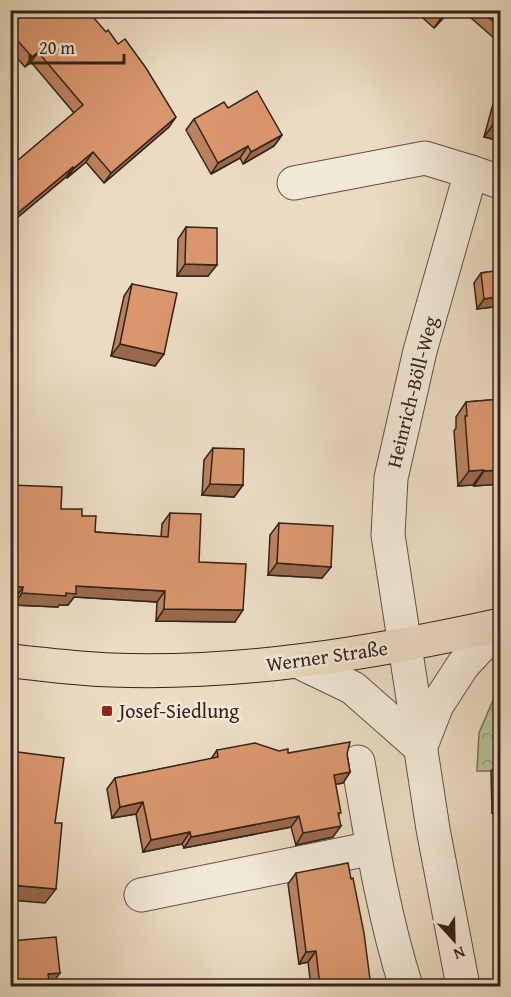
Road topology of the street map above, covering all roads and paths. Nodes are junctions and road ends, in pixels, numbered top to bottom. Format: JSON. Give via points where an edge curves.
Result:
{"nodes":[{"id":1,"x":486,"y":177,"type":"edge"},
{"id":2,"x":294,"y":183,"type":"dead end"},
{"id":3,"x":500,"y":625,"type":"edge"},
{"id":4,"x":406,"y":645,"type":"junction"},
{"id":5,"x":10,"y":661,"type":"edge"},
{"id":6,"x":299,"y":662,"type":"junction"},
{"id":7,"x":420,"y":747,"type":"junction"},
{"id":8,"x":358,"y":762,"type":"dead end"},
{"id":9,"x":373,"y":848,"type":"junction"},
{"id":10,"x":141,"y":895,"type":"dead end"},
{"id":11,"x":406,"y":987,"type":"edge"},
{"id":12,"x":463,"y":987,"type":"edge"}],
"edges":[{"from":1,"to":2,"type":"street","via":[[425,158]]},
{"from":1,"to":4,"type":"street","name":"Heinrich-Böll-Weg","via":[[420,351],[391,478],[388,535]]},
{"from":3,"to":4,"type":"main road"},
{"from":3,"to":7,"type":"street","via":[[463,665],[442,697]]},
{"from":4,"to":6,"type":"main road","name":"Werner Straße"},
{"from":4,"to":7,"type":"street","name":"Werner Straße"},
{"from":5,"to":6,"type":"main road","name":"Werner Straße","via":[[110,670],[185,670]]},
{"from":6,"to":7,"type":"street","via":[[353,688]]},
{"from":7,"to":12,"type":"street","name":"Werner Straße"},
{"from":8,"to":9,"type":"street"},
{"from":9,"to":10,"type":"street"},
{"from":9,"to":11,"type":"street"}]}
